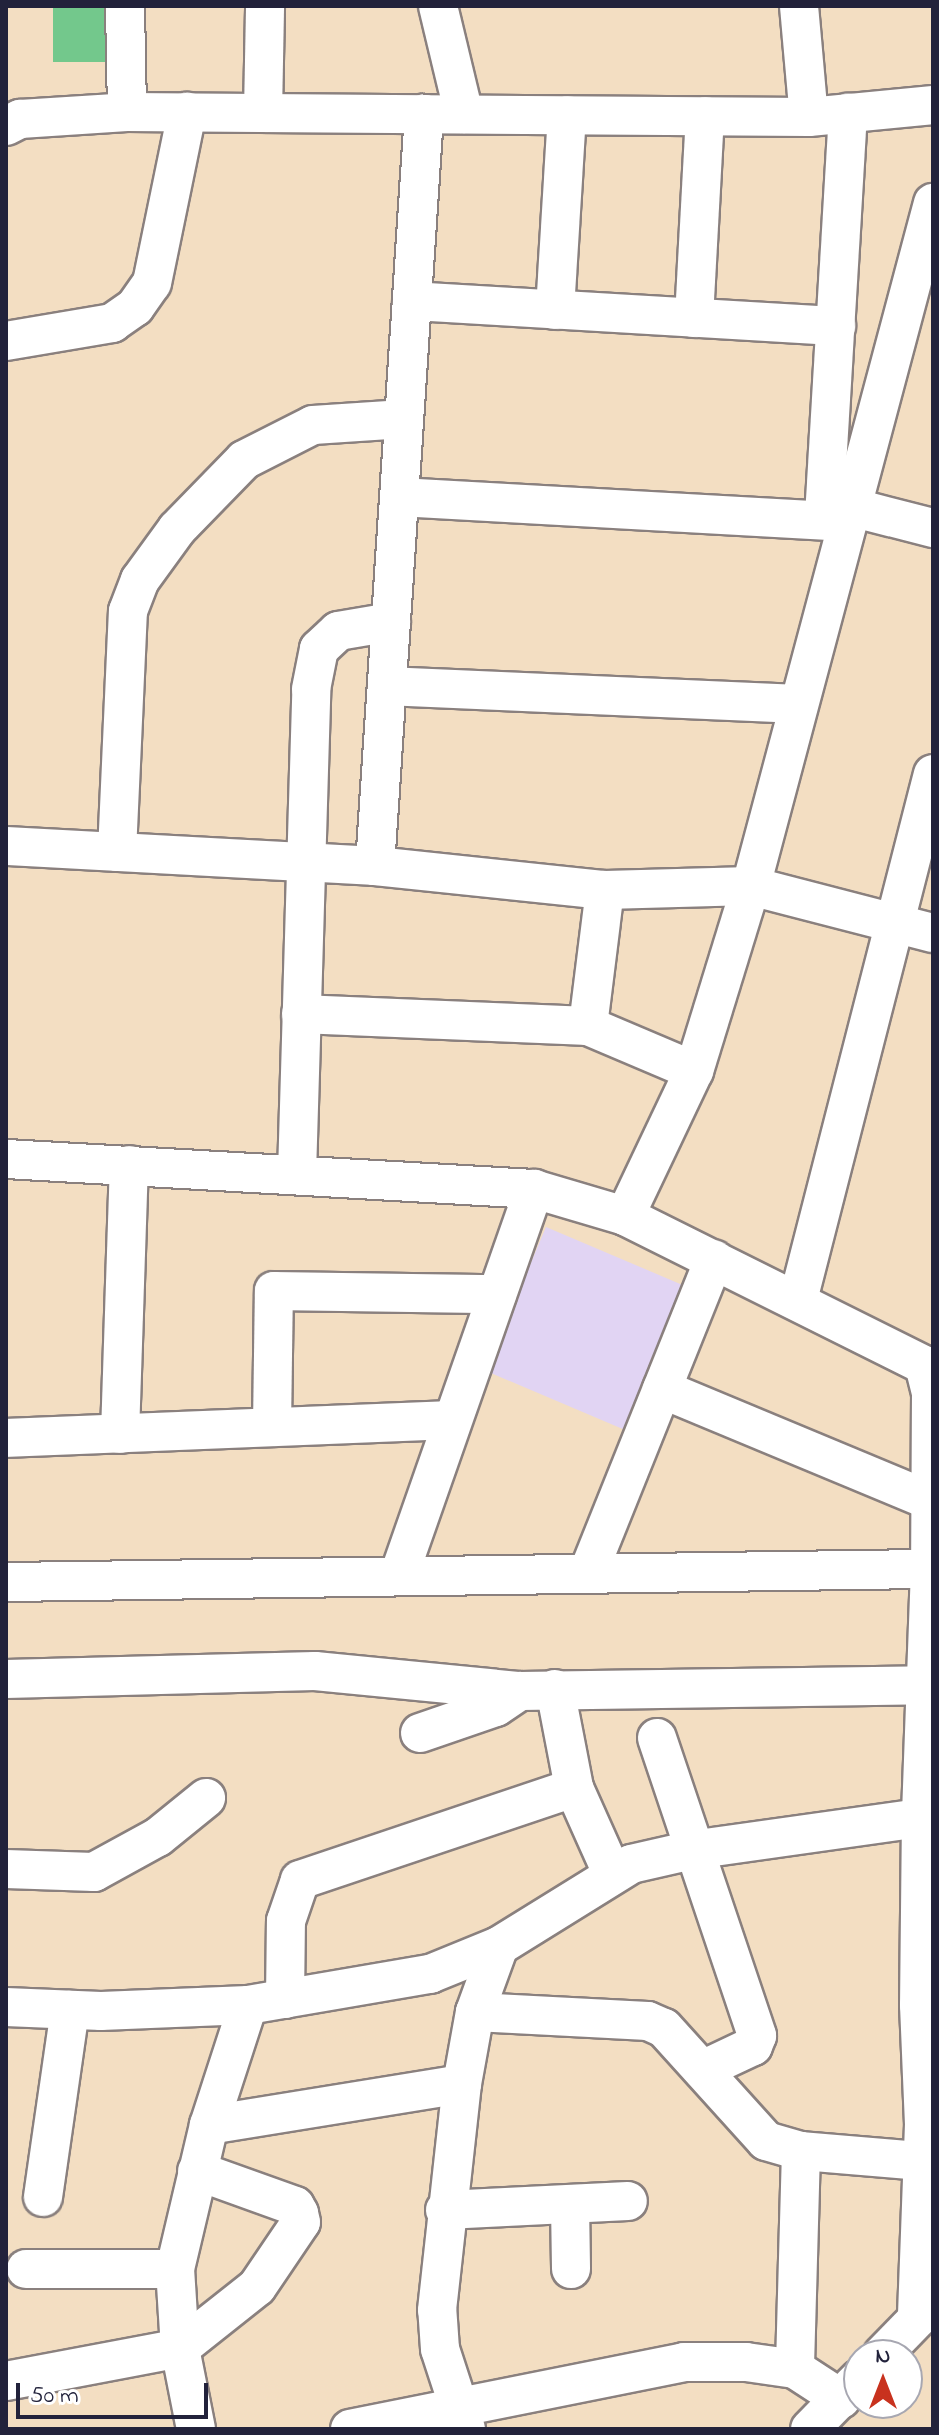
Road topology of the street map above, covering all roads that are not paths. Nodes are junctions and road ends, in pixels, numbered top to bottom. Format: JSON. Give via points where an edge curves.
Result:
{"nodes":[{"id":1,"x":125,"y":6,"type":"edge"},
{"id":2,"x":265,"y":6,"type":"edge"},
{"id":3,"x":438,"y":6,"type":"edge"},
{"id":4,"x":799,"y":6,"type":"edge"},
{"id":5,"x":933,"y":105,"type":"edge"},
{"id":6,"x":127,"y":112,"type":"junction"},
{"id":7,"x":187,"y":112,"type":"junction"},
{"id":8,"x":263,"y":113,"type":"junction"},
{"id":9,"x":848,"y":113,"type":"junction"},
{"id":10,"x":424,"y":114,"type":"junction"},
{"id":11,"x":464,"y":114,"type":"junction"},
{"id":12,"x":567,"y":115,"type":"junction"},
{"id":13,"x":705,"y":116,"type":"junction"},
{"id":14,"x":809,"y":117,"type":"junction"},
{"id":15,"x":6,"y":126,"type":"edge"},
{"id":16,"x":933,"y":203,"type":"edge"},
{"id":17,"x":412,"y":301,"type":"junction"},
{"id":18,"x":555,"y":310,"type":"junction"},
{"id":19,"x":694,"y":318,"type":"junction"},
{"id":20,"x":836,"y":326,"type":"junction"},
{"id":21,"x":6,"y":341,"type":"edge"},
{"id":22,"x":404,"y":419,"type":"junction"},
{"id":23,"x":399,"y":497,"type":"junction"},
{"id":24,"x":841,"y":516,"type":"junction"},
{"id":25,"x":933,"y":528,"type":"edge"},
{"id":26,"x":391,"y":622,"type":"junction"},
{"id":27,"x":387,"y":686,"type":"junction"},
{"id":28,"x":798,"y":704,"type":"junction"},
{"id":29,"x":933,"y":774,"type":"edge"},
{"id":30,"x":6,"y":846,"type":"edge"},
{"id":31,"x":117,"y":852,"type":"junction"},
{"id":32,"x":306,"y":862,"type":"junction"},
{"id":33,"x":375,"y":866,"type":"junction"},
{"id":34,"x":751,"y":886,"type":"junction"},
{"id":35,"x":605,"y":890,"type":"junction"},
{"id":36,"x":895,"y":923,"type":"junction"},
{"id":37,"x":933,"y":933,"type":"edge"},
{"id":38,"x":301,"y":1014,"type":"junction"},
{"id":39,"x":588,"y":1026,"type":"junction"},
{"id":40,"x":694,"y":1071,"type":"junction"},
{"id":41,"x":6,"y":1159,"type":"edge"},
{"id":42,"x":129,"y":1165,"type":"junction"},
{"id":43,"x":297,"y":1174,"type":"junction"},
{"id":44,"x":534,"y":1189,"type":"junction"},
{"id":45,"x":625,"y":1216,"type":"junction"},
{"id":46,"x":714,"y":1259,"type":"junction"},
{"id":47,"x":497,"y":1294,"type":"junction"},
{"id":48,"x":798,"y":1300,"type":"junction"},
{"id":49,"x":928,"y":1353,"type":"edge"},
{"id":50,"x":662,"y":1389,"type":"junction"},
{"id":51,"x":452,"y":1420,"type":"junction"},
{"id":52,"x":272,"y":1427,"type":"junction"},
{"id":53,"x":120,"y":1434,"type":"junction"},
{"id":54,"x":6,"y":1438,"type":"edge"},
{"id":55,"x":932,"y":1502,"type":"edge"},
{"id":56,"x":930,"y":1569,"type":"junction"},
{"id":57,"x":588,"y":1573,"type":"junction"},
{"id":58,"x":399,"y":1575,"type":"junction"},
{"id":59,"x":6,"y":1582,"type":"edge"},
{"id":60,"x":927,"y":1685,"type":"junction"},
{"id":61,"x":7,"y":1687,"type":"edge"},
{"id":62,"x":538,"y":1690,"type":"junction"},
{"id":63,"x":420,"y":1733,"type":"dead end"},
{"id":64,"x":657,"y":1738,"type":"dead end"},
{"id":65,"x":574,"y":1788,"type":"junction"},
{"id":66,"x":206,"y":1798,"type":"dead end"},
{"id":67,"x":927,"y":1816,"type":"edge"},
{"id":68,"x":692,"y":1850,"type":"junction"},
{"id":69,"x":6,"y":1869,"type":"edge"},
{"id":70,"x":612,"y":1873,"type":"junction"},
{"id":71,"x":499,"y":1946,"type":"junction"},
{"id":72,"x":285,"y":1999,"type":"junction"},
{"id":73,"x":926,"y":2001,"type":"edge"},
{"id":74,"x":248,"y":2005,"type":"junction"},
{"id":75,"x":6,"y":2007,"type":"edge"},
{"id":76,"x":70,"y":2010,"type":"junction"},
{"id":77,"x":475,"y":2012,"type":"junction"},
{"id":78,"x":702,"y":2070,"type":"junction"},
{"id":79,"x":462,"y":2084,"type":"junction"},
{"id":80,"x":209,"y":2125,"type":"junction"},
{"id":81,"x":801,"y":2151,"type":"junction"},
{"id":82,"x":928,"y":2162,"type":"edge"},
{"id":83,"x":197,"y":2171,"type":"junction"},
{"id":84,"x":43,"y":2197,"type":"dead end"},
{"id":85,"x":628,"y":2201,"type":"dead end"},
{"id":86,"x":570,"y":2204,"type":"junction"},
{"id":87,"x":445,"y":2210,"type":"junction"},
{"id":88,"x":26,"y":2269,"type":"dead end"},
{"id":89,"x":175,"y":2269,"type":"junction"},
{"id":90,"x":571,"y":2269,"type":"dead end"},
{"id":91,"x":925,"y":2323,"type":"edge"},
{"id":92,"x":904,"y":2339,"type":"edge"},
{"id":93,"x":180,"y":2348,"type":"junction"},
{"id":94,"x":795,"y":2369,"type":"junction"},
{"id":95,"x":6,"y":2381,"type":"edge"},
{"id":96,"x":843,"y":2386,"type":"edge"},
{"id":97,"x":843,"y":2396,"type":"edge"},
{"id":98,"x":464,"y":2419,"type":"edge"},
{"id":99,"x":196,"y":2429,"type":"edge"},
{"id":100,"x":350,"y":2429,"type":"edge"},
{"id":101,"x":810,"y":2429,"type":"edge"}],
"edges":[{"from":1,"to":6,"type":"street"},
{"from":2,"to":8,"type":"street"},
{"from":3,"to":11,"type":"street"},
{"from":4,"to":14,"type":"street"},
{"from":5,"to":9,"type":"street"},
{"from":6,"to":7,"type":"street"},
{"from":6,"to":15,"type":"street","via":[[20,119]]},
{"from":7,"to":8,"type":"street"},
{"from":7,"to":21,"type":"street","via":[[152,283],[135,307],[112,323]]},
{"from":8,"to":10,"type":"street"},
{"from":9,"to":14,"type":"street"},
{"from":9,"to":20,"type":"street"},
{"from":10,"to":11,"type":"street"},
{"from":10,"to":17,"type":"street"},
{"from":11,"to":12,"type":"street"},
{"from":12,"to":13,"type":"street"},
{"from":12,"to":18,"type":"street"},
{"from":13,"to":14,"type":"street"},
{"from":13,"to":19,"type":"street"},
{"from":16,"to":24,"type":"street"},
{"from":17,"to":18,"type":"street"},
{"from":17,"to":22,"type":"street"},
{"from":18,"to":19,"type":"street"},
{"from":19,"to":20,"type":"street"},
{"from":20,"to":24,"type":"street"},
{"from":22,"to":23,"type":"street"},
{"from":22,"to":31,"type":"street","via":[[313,425],[244,460],[177,529],[140,580],[128,611]]},
{"from":23,"to":24,"type":"street"},
{"from":23,"to":26,"type":"street"},
{"from":24,"to":25,"type":"street"},
{"from":24,"to":28,"type":"street"},
{"from":26,"to":27,"type":"street"},
{"from":26,"to":32,"type":"street","via":[[338,631],[319,649],[311,689]]},
{"from":27,"to":28,"type":"street"},
{"from":27,"to":33,"type":"street"},
{"from":28,"to":34,"type":"street"},
{"from":29,"to":36,"type":"street"},
{"from":30,"to":31,"type":"street"},
{"from":31,"to":32,"type":"street"},
{"from":32,"to":33,"type":"street"},
{"from":32,"to":38,"type":"street"},
{"from":33,"to":35,"type":"street"},
{"from":34,"to":35,"type":"street"},
{"from":34,"to":36,"type":"street"},
{"from":34,"to":40,"type":"street"},
{"from":35,"to":39,"type":"street"},
{"from":36,"to":37,"type":"street"},
{"from":36,"to":48,"type":"street"},
{"from":38,"to":39,"type":"street"},
{"from":38,"to":43,"type":"street"},
{"from":39,"to":40,"type":"street"},
{"from":40,"to":45,"type":"street"},
{"from":41,"to":42,"type":"street"},
{"from":42,"to":43,"type":"street"},
{"from":42,"to":53,"type":"street"},
{"from":43,"to":44,"type":"street"},
{"from":44,"to":45,"type":"street"},
{"from":44,"to":47,"type":"street"},
{"from":45,"to":46,"type":"street"},
{"from":46,"to":48,"type":"street"},
{"from":46,"to":50,"type":"street"},
{"from":47,"to":51,"type":"street"},
{"from":47,"to":52,"type":"street","via":[[274,1291]]},
{"from":48,"to":49,"type":"street"},
{"from":49,"to":55,"type":"street"},
{"from":50,"to":55,"type":"street"},
{"from":50,"to":57,"type":"street"},
{"from":51,"to":52,"type":"street"},
{"from":51,"to":58,"type":"street"},
{"from":52,"to":53,"type":"street"},
{"from":53,"to":54,"type":"street"},
{"from":55,"to":56,"type":"street"},
{"from":56,"to":57,"type":"street"},
{"from":56,"to":60,"type":"street"},
{"from":57,"to":58,"type":"street"},
{"from":58,"to":59,"type":"street"},
{"from":60,"to":62,"type":"street"},
{"from":60,"to":67,"type":"street"},
{"from":61,"to":62,"type":"street","via":[[315,1671]]},
{"from":62,"to":63,"type":"street"},
{"from":62,"to":65,"type":"street"},
{"from":64,"to":68,"type":"street"},
{"from":65,"to":70,"type":"street"},
{"from":65,"to":72,"type":"street","via":[[300,1880],[286,1921]]},
{"from":66,"to":69,"type":"street","via":[[158,1837],[94,1872]]},
{"from":67,"to":68,"type":"street"},
{"from":67,"to":73,"type":"street"},
{"from":68,"to":70,"type":"street"},
{"from":68,"to":78,"type":"street","via":[[757,2042]]},
{"from":70,"to":71,"type":"street"},
{"from":71,"to":72,"type":"street","via":[[430,1974]]},
{"from":71,"to":77,"type":"street"},
{"from":72,"to":74,"type":"street"},
{"from":73,"to":82,"type":"street"},
{"from":74,"to":76,"type":"street"},
{"from":74,"to":80,"type":"street"},
{"from":75,"to":76,"type":"street"},
{"from":76,"to":84,"type":"street"},
{"from":77,"to":78,"type":"street","via":[[648,2021],[664,2028]]},
{"from":77,"to":79,"type":"street"},
{"from":78,"to":81,"type":"street","via":[[766,2141]]},
{"from":79,"to":80,"type":"street"},
{"from":79,"to":87,"type":"street"},
{"from":80,"to":83,"type":"street"},
{"from":81,"to":82,"type":"street"},
{"from":81,"to":94,"type":"street"},
{"from":82,"to":91,"type":"street"},
{"from":83,"to":89,"type":"street"},
{"from":83,"to":93,"type":"street","via":[[295,2206],[301,2222],[257,2287]]},
{"from":85,"to":86,"type":"street"},
{"from":86,"to":87,"type":"street"},
{"from":86,"to":90,"type":"street"},
{"from":87,"to":98,"type":"street","via":[[437,2310],[440,2349]]},
{"from":88,"to":89,"type":"street"},
{"from":89,"to":93,"type":"street"},
{"from":91,"to":92,"type":"street"},
{"from":93,"to":95,"type":"street"},
{"from":93,"to":99,"type":"street"},
{"from":94,"to":96,"type":"street"},
{"from":94,"to":98,"type":"street","via":[[684,2362]]},
{"from":97,"to":101,"type":"street"},
{"from":98,"to":100,"type":"street"}]}
